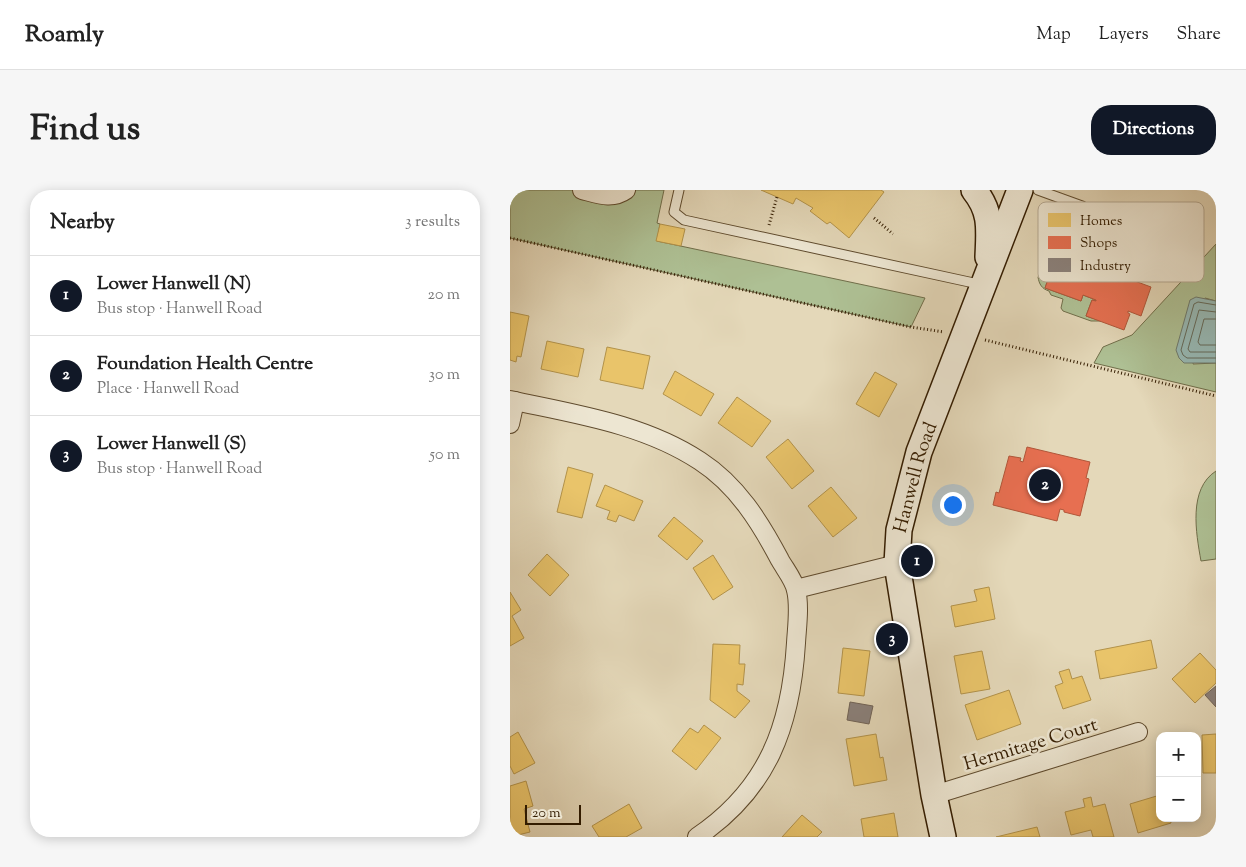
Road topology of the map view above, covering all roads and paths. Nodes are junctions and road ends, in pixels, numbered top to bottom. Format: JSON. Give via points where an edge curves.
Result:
{"nodes":[{"id":1,"x":582,"y":190,"type":"edge"},
{"id":2,"x":626,"y":190,"type":"edge"},
{"id":3,"x":679,"y":190,"type":"edge"},
{"id":4,"x":974,"y":190,"type":"edge"},
{"id":5,"x":1020,"y":190,"type":"edge"},
{"id":6,"x":1038,"y":190,"type":"edge"},
{"id":7,"x":778,"y":197,"type":"dead end"},
{"id":8,"x":1071,"y":202,"type":"edge"},
{"id":9,"x":771,"y":216,"type":"dead end"},
{"id":10,"x":874,"y":218,"type":"dead end"},
{"id":11,"x":893,"y":234,"type":"dead end"},
{"id":12,"x":510,"y":238,"type":"edge"},
{"id":13,"x":985,"y":280,"type":"junction"},
{"id":14,"x":941,"y":331,"type":"dead end"},
{"id":15,"x":983,"y":340,"type":"dead end"},
{"id":16,"x":1216,"y":396,"type":"edge"},
{"id":17,"x":512,"y":400,"type":"edge"},
{"id":18,"x":510,"y":424,"type":"edge"},
{"id":19,"x":897,"y":564,"type":"junction"},
{"id":20,"x":796,"y":588,"type":"junction"},
{"id":21,"x":1138,"y":732,"type":"dead end"},
{"id":22,"x":934,"y":795,"type":"junction"},
{"id":23,"x":696,"y":837,"type":"edge"},
{"id":24,"x":943,"y":837,"type":"edge"}],
"edges":[{"from":1,"to":2,"type":"street","via":[[606,196],[619,195]]},
{"from":3,"to":13,"type":"lane","via":[[674,212],[684,220]]},
{"from":4,"to":13,"type":"main road","via":[[986,208],[989,229]]},
{"from":5,"to":13,"type":"main road","name":"Hanwell Road"},
{"from":6,"to":8,"type":"lane"},
{"from":7,"to":9,"type":"path"},
{"from":10,"to":11,"type":"path"},
{"from":12,"to":14,"type":"path"},
{"from":13,"to":19,"type":"main road","name":"Hanwell Road","via":[[919,452],[899,530]]},
{"from":15,"to":16,"type":"path"},
{"from":17,"to":18,"type":"street"},
{"from":17,"to":20,"type":"street","via":[[646,434],[701,461],[736,492],[764,529]]},
{"from":19,"to":20,"type":"street"},
{"from":19,"to":22,"type":"main road","name":"Hanwell Road"},
{"from":20,"to":23,"type":"street","via":[[794,678],[772,754],[737,802],[721,819]]},
{"from":21,"to":22,"type":"street","name":"Hermitage Court"},
{"from":22,"to":24,"type":"main road","name":"Hanwell Road"}]}
